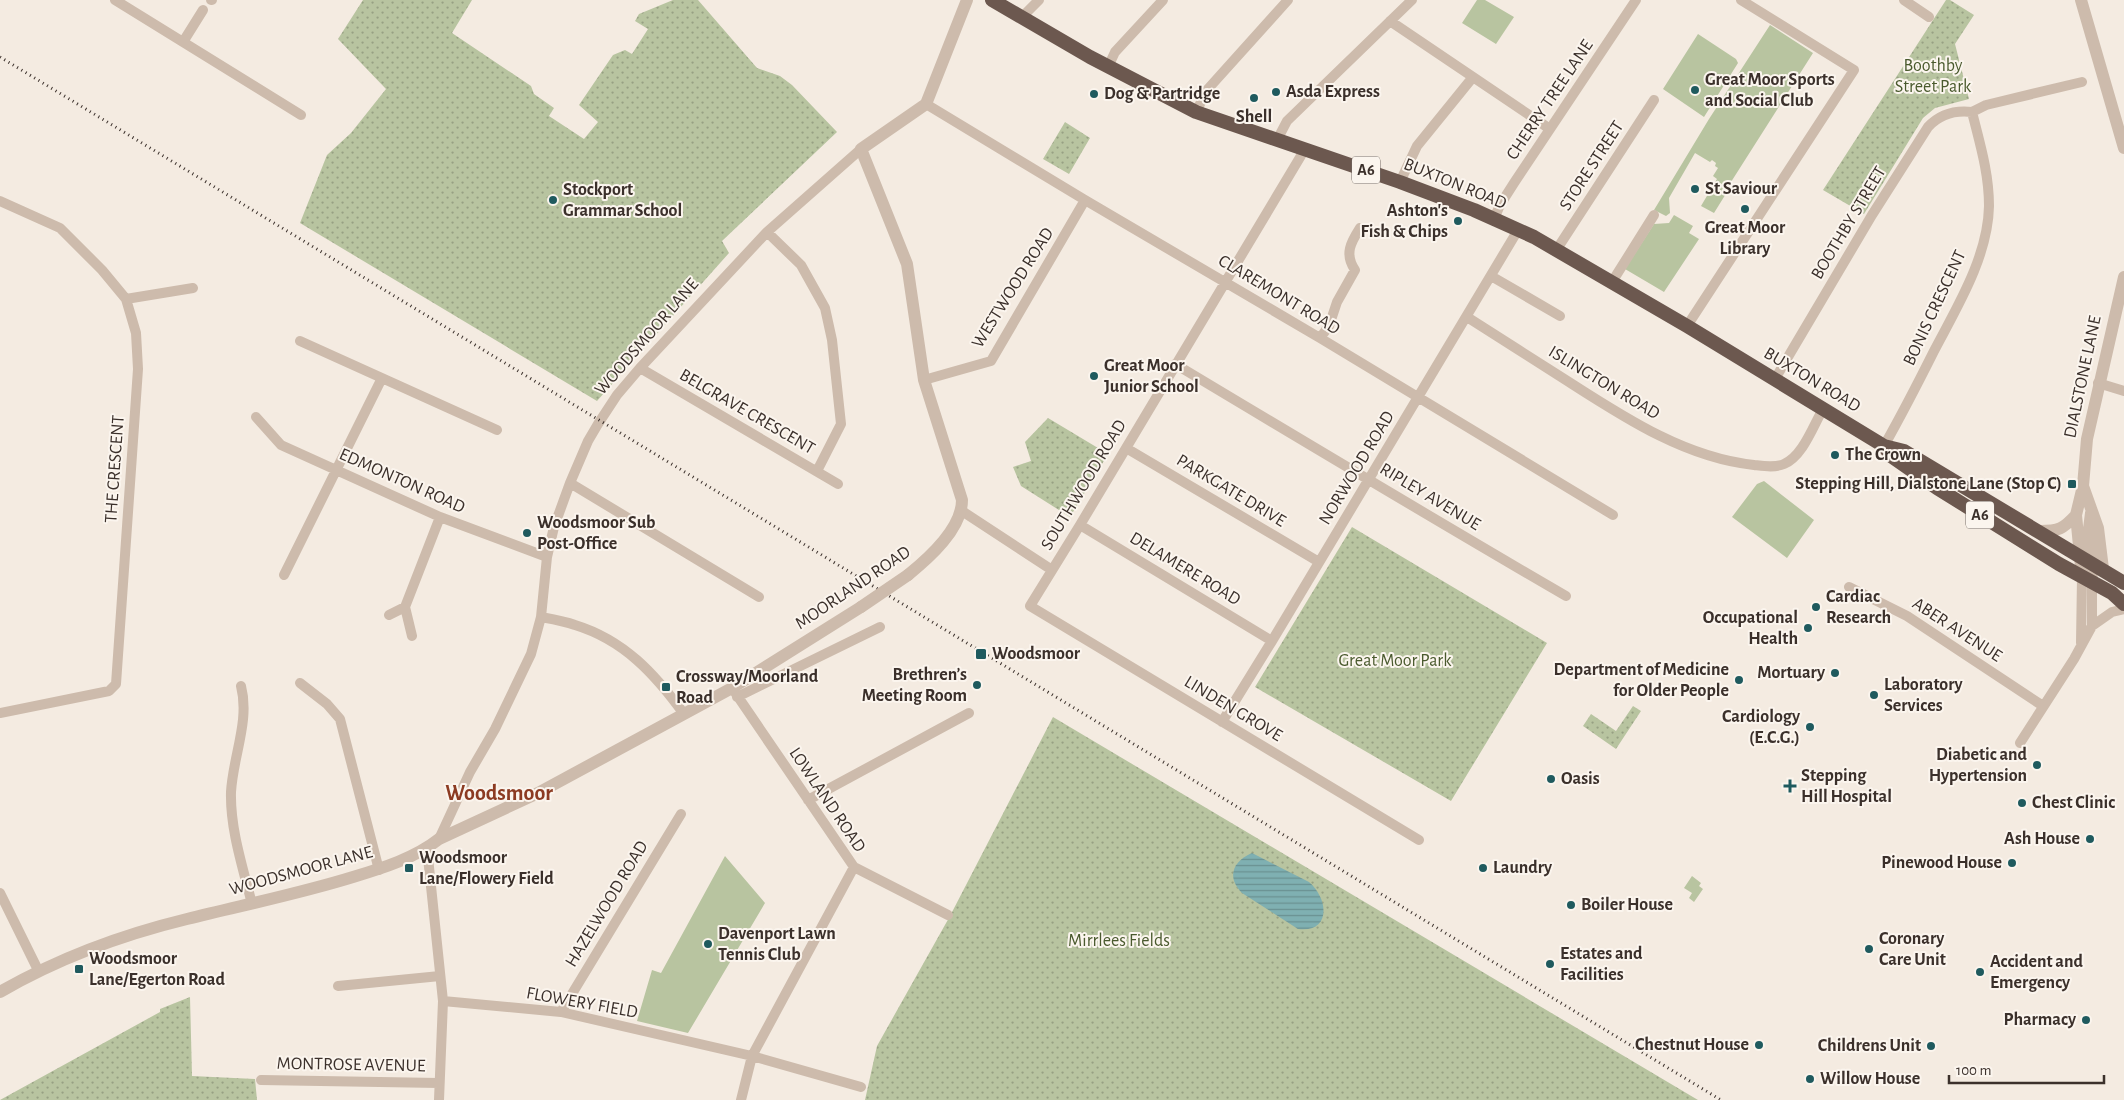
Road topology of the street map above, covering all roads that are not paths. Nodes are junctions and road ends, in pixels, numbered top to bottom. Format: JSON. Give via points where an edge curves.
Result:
{"nodes":[{"id":1,"x":966,"y":0,"type":"edge"},
{"id":2,"x":992,"y":0,"type":"edge"},
{"id":3,"x":1039,"y":0,"type":"edge"},
{"id":4,"x":1163,"y":0,"type":"edge"},
{"id":5,"x":1288,"y":0,"type":"edge"},
{"id":6,"x":1412,"y":0,"type":"edge"},
{"id":7,"x":1636,"y":0,"type":"edge"},
{"id":8,"x":1741,"y":0,"type":"edge"},
{"id":9,"x":1904,"y":0,"type":"edge"},
{"id":10,"x":2081,"y":0,"type":"edge"},
{"id":11,"x":120,"y":1,"type":"edge"},
{"id":12,"x":203,"y":10,"type":"dead end"},
{"id":13,"x":1930,"y":17,"type":"dead end"},
{"id":14,"x":1021,"y":18,"type":"junction"},
{"id":15,"x":1390,"y":21,"type":"junction"},
{"id":16,"x":183,"y":42,"type":"junction"},
{"id":17,"x":1108,"y":67,"type":"junction"},
{"id":18,"x":1473,"y":77,"type":"junction"},
{"id":19,"x":2082,"y":82,"type":"dead end"},
{"id":20,"x":1654,"y":100,"type":"dead end"},
{"id":21,"x":926,"y":104,"type":"junction"},
{"id":22,"x":1196,"y":112,"type":"junction"},
{"id":23,"x":1972,"y":112,"type":"junction"},
{"id":24,"x":301,"y":115,"type":"dead end"},
{"id":25,"x":1550,"y":129,"type":"junction"},
{"id":26,"x":1277,"y":140,"type":"junction"},
{"id":27,"x":2124,"y":148,"type":"edge"},
{"id":28,"x":861,"y":149,"type":"junction"},
{"id":29,"x":1304,"y":149,"type":"junction"},
{"id":30,"x":1400,"y":182,"type":"junction"},
{"id":31,"x":1085,"y":200,"type":"junction"},
{"id":32,"x":0,"y":201,"type":"edge"},
{"id":33,"x":1654,"y":215,"type":"dead end"},
{"id":34,"x":1494,"y":219,"type":"junction"},
{"id":35,"x":1360,"y":228,"type":"dead end"},
{"id":36,"x":1518,"y":230,"type":"junction"},
{"id":37,"x":767,"y":232,"type":"junction"},
{"id":38,"x":1557,"y":249,"type":"junction"},
{"id":39,"x":1491,"y":276,"type":"junction"},
{"id":40,"x":1225,"y":281,"type":"junction"},
{"id":41,"x":1612,"y":282,"type":"junction"},
{"id":42,"x":2123,"y":284,"type":"edge"},
{"id":43,"x":193,"y":288,"type":"dead end"},
{"id":44,"x":126,"y":299,"type":"junction"},
{"id":45,"x":1560,"y":316,"type":"dead end"},
{"id":46,"x":1467,"y":317,"type":"junction"},
{"id":47,"x":1687,"y":326,"type":"junction"},
{"id":48,"x":1320,"y":338,"type":"junction"},
{"id":49,"x":300,"y":341,"type":"dead end"},
{"id":50,"x":1175,"y":364,"type":"junction"},
{"id":51,"x":640,"y":368,"type":"junction"},
{"id":52,"x":382,"y":378,"type":"junction"},
{"id":53,"x":1775,"y":379,"type":"junction"},
{"id":54,"x":924,"y":380,"type":"junction"},
{"id":55,"x":2098,"y":383,"type":"junction"},
{"id":56,"x":2124,"y":391,"type":"edge"},
{"id":57,"x":1418,"y":399,"type":"junction"},
{"id":58,"x":1822,"y":409,"type":"junction"},
{"id":59,"x":256,"y":417,"type":"dead end"},
{"id":60,"x":497,"y":430,"type":"dead end"},
{"id":61,"x":1884,"y":446,"type":"junction"},
{"id":62,"x":1126,"y":448,"type":"junction"},
{"id":63,"x":335,"y":469,"type":"junction"},
{"id":64,"x":817,"y":471,"type":"junction"},
{"id":65,"x":1369,"y":479,"type":"junction"},
{"id":66,"x":570,"y":483,"type":"junction"},
{"id":67,"x":838,"y":484,"type":"dead end"},
{"id":68,"x":2084,"y":486,"type":"junction"},
{"id":69,"x":962,"y":511,"type":"junction"},
{"id":70,"x":2076,"y":515,"type":"junction"},
{"id":71,"x":1613,"y":516,"type":"dead end"},
{"id":72,"x":440,"y":517,"type":"junction"},
{"id":73,"x":1080,"y":525,"type":"junction"},
{"id":74,"x":2040,"y":532,"type":"junction"},
{"id":75,"x":547,"y":557,"type":"junction"},
{"id":76,"x":1319,"y":562,"type":"junction"},
{"id":77,"x":2092,"y":563,"type":"junction"},
{"id":78,"x":1052,"y":570,"type":"junction"},
{"id":79,"x":284,"y":575,"type":"dead end"},
{"id":80,"x":2087,"y":579,"type":"junction"},
{"id":81,"x":2124,"y":583,"type":"edge"},
{"id":82,"x":1849,"y":587,"type":"dead end"},
{"id":83,"x":1566,"y":596,"type":"dead end"},
{"id":84,"x":759,"y":598,"type":"dead end"},
{"id":85,"x":2124,"y":604,"type":"edge"},
{"id":86,"x":1030,"y":606,"type":"joint"},
{"id":87,"x":405,"y":607,"type":"junction"},
{"id":88,"x":2124,"y":609,"type":"edge"},
{"id":89,"x":389,"y":615,"type":"dead end"},
{"id":90,"x":541,"y":616,"type":"junction"},
{"id":91,"x":2092,"y":626,"type":"junction"},
{"id":92,"x":880,"y":627,"type":"dead end"},
{"id":93,"x":412,"y":636,"type":"dead end"},
{"id":94,"x":1272,"y":641,"type":"junction"},
{"id":95,"x":2081,"y":644,"type":"junction"},
{"id":96,"x":300,"y":683,"type":"dead end"},
{"id":97,"x":240,"y":686,"type":"dead end"},
{"id":98,"x":735,"y":692,"type":"junction"},
{"id":99,"x":2043,"y":706,"type":"junction"},
{"id":100,"x":0,"y":713,"type":"edge"},
{"id":101,"x":969,"y":713,"type":"dead end"},
{"id":102,"x":684,"y":714,"type":"junction"},
{"id":103,"x":1222,"y":722,"type":"junction"},
{"id":104,"x":2020,"y":743,"type":"dead end"},
{"id":105,"x":808,"y":800,"type":"junction"},
{"id":106,"x":681,"y":814,"type":"dead end"},
{"id":107,"x":439,"y":839,"type":"junction"},
{"id":108,"x":1419,"y":840,"type":"dead end"},
{"id":109,"x":427,"y":848,"type":"junction"},
{"id":110,"x":854,"y":867,"type":"junction"},
{"id":111,"x":379,"y":870,"type":"junction"},
{"id":112,"x":0,"y":893,"type":"edge"},
{"id":113,"x":252,"y":904,"type":"junction"},
{"id":114,"x":948,"y":915,"type":"dead end"},
{"id":115,"x":38,"y":970,"type":"junction"},
{"id":116,"x":440,"y":976,"type":"junction"},
{"id":117,"x":338,"y":986,"type":"dead end"},
{"id":118,"x":0,"y":992,"type":"edge"},
{"id":119,"x":444,"y":1000,"type":"junction"},
{"id":120,"x":561,"y":1012,"type":"junction"},
{"id":121,"x":752,"y":1056,"type":"junction"},
{"id":122,"x":261,"y":1080,"type":"dead end"},
{"id":123,"x":439,"y":1083,"type":"junction"},
{"id":124,"x":861,"y":1087,"type":"dead end"},
{"id":125,"x":439,"y":1100,"type":"edge"},
{"id":126,"x":741,"y":1100,"type":"edge"}],
"edges":[{"from":1,"to":21,"type":"street"},
{"from":2,"to":14,"type":"highway","name":"BUXTON ROAD","number":"A6"},
{"from":3,"to":14,"type":"street"},
{"from":4,"to":17,"type":"street","via":[[1115,52]]},
{"from":5,"to":22,"type":"street","via":[[1207,90]]},
{"from":6,"to":15,"type":"street"},
{"from":7,"to":25,"type":"street","name":"CHERRY TREE LANE"},
{"from":8,"to":47,"type":"street","via":[[1854,70]]},
{"from":9,"to":13,"type":"street"},
{"from":10,"to":27,"type":"street"},
{"from":11,"to":16,"type":"street"},
{"from":12,"to":16,"type":"street"},
{"from":14,"to":17,"type":"highway","name":"BUXTON ROAD","number":"A6"},
{"from":15,"to":18,"type":"street"},
{"from":15,"to":26,"type":"street","via":[[1287,121]]},
{"from":16,"to":24,"type":"street"},
{"from":17,"to":22,"type":"highway","name":"BUXTON ROAD","number":"A6"},
{"from":18,"to":25,"type":"street"},
{"from":18,"to":30,"type":"street","via":[[1416,146]]},
{"from":19,"to":23,"type":"street"},
{"from":20,"to":38,"type":"street","name":"STORE STREET"},
{"from":21,"to":28,"type":"street","name":"WOODSMOOR LANE"},
{"from":21,"to":31,"type":"street","name":"CLAREMONT ROAD"},
{"from":22,"to":26,"type":"highway","name":"BUXTON ROAD","number":"A6"},
{"from":23,"to":53,"type":"street","name":"BOOTHBY STREET","via":[[1944,115],[1928,127]]},
{"from":23,"to":61,"type":"street","name":"BONIS CRESCENT","via":[[1987,168],[1989,207],[1984,238],[1953,314]]},
{"from":25,"to":34,"type":"street","name":"CHERRY TREE LANE"},
{"from":26,"to":29,"type":"highway","name":"BUXTON ROAD","number":"A6"},
{"from":28,"to":37,"type":"street","name":"WOODSMOOR LANE"},
{"from":28,"to":54,"type":"street","via":[[907,264]]},
{"from":29,"to":30,"type":"highway","name":"BUXTON ROAD","number":"A6"},
{"from":29,"to":40,"type":"street","name":"SOUTHWOOD ROAD"},
{"from":30,"to":34,"type":"highway","name":"BUXTON ROAD","number":"A6"},
{"from":31,"to":40,"type":"street","name":"CLAREMONT ROAD"},
{"from":31,"to":54,"type":"street","name":"WESTWOOD ROAD","via":[[991,361]]},
{"from":32,"to":44,"type":"street","name":"THE CRESCENT","via":[[60,228]]},
{"from":33,"to":41,"type":"street"},
{"from":34,"to":36,"type":"highway","name":"BUXTON ROAD","number":"A6"},
{"from":35,"to":48,"type":"street","via":[[1348,253],[1355,270],[1337,302],[1329,326]]},
{"from":36,"to":38,"type":"highway","name":"BUXTON ROAD","number":"A6"},
{"from":36,"to":39,"type":"street","name":"NORWOOD ROAD"},
{"from":37,"to":51,"type":"street","name":"WOODSMOOR LANE"},
{"from":37,"to":64,"type":"street","via":[[801,265],[825,308],[841,424]]},
{"from":38,"to":41,"type":"highway","name":"BUXTON ROAD","number":"A6"},
{"from":39,"to":45,"type":"street"},
{"from":39,"to":46,"type":"street","name":"NORWOOD ROAD"},
{"from":40,"to":48,"type":"street","name":"CLAREMONT ROAD"},
{"from":40,"to":50,"type":"street","name":"SOUTHWOOD ROAD"},
{"from":41,"to":47,"type":"highway","name":"BUXTON ROAD","number":"A6"},
{"from":42,"to":55,"type":"street","name":"DIALSTONE LANE"},
{"from":43,"to":44,"type":"street"},
{"from":44,"to":100,"type":"street","name":"THE CRESCENT","via":[[136,333],[138,369],[116,684],[109,691]]},
{"from":46,"to":57,"type":"street","name":"NORWOOD ROAD"},
{"from":46,"to":58,"type":"street","name":"ISLINGTON ROAD","via":[[1632,423],[1719,458],[1747,464],[1783,464],[1795,457]]},
{"from":47,"to":53,"type":"highway","name":"BUXTON ROAD","number":"A6"},
{"from":48,"to":57,"type":"street","name":"CLAREMONT ROAD"},
{"from":49,"to":52,"type":"street"},
{"from":50,"to":62,"type":"street","name":"SOUTHWOOD ROAD"},
{"from":50,"to":65,"type":"street","name":"RIPLEY AVENUE"},
{"from":51,"to":64,"type":"street","name":"BELGRAVE CRESCENT"},
{"from":51,"to":66,"type":"street","name":"WOODSMOOR LANE","via":[[598,424]]},
{"from":52,"to":60,"type":"street"},
{"from":52,"to":63,"type":"street"},
{"from":53,"to":58,"type":"highway","name":"BUXTON ROAD","number":"A6"},
{"from":54,"to":69,"type":"street","via":[[962,500]]},
{"from":55,"to":56,"type":"street"},
{"from":55,"to":68,"type":"street","name":"DIALSTONE LANE","via":[[2087,439]]},
{"from":57,"to":65,"type":"street","name":"NORWOOD ROAD"},
{"from":57,"to":71,"type":"street","name":"CLAREMONT ROAD"},
{"from":58,"to":61,"type":"highway","name":"BUXTON ROAD","number":"A6"},
{"from":59,"to":63,"type":"street","name":"EDMONTON ROAD","via":[[281,445]]},
{"from":61,"to":74,"type":"highway","name":"BUXTON ROAD","number":"A6","via":[[1904,451]]},
{"from":61,"to":80,"type":"highway","name":"BUXTON ROAD","number":"A6","via":[[1891,456],[1937,488]]},
{"from":62,"to":73,"type":"street","name":"SOUTHWOOD ROAD"},
{"from":62,"to":76,"type":"street","name":"PARKGATE DRIVE"},
{"from":63,"to":72,"type":"street","name":"EDMONTON ROAD"},
{"from":63,"to":79,"type":"street"},
{"from":64,"to":67,"type":"street","name":"BELGRAVE CRESCENT"},
{"from":65,"to":76,"type":"street","name":"NORWOOD ROAD"},
{"from":65,"to":83,"type":"street","name":"RIPLEY AVENUE"},
{"from":66,"to":75,"type":"street","name":"WOODSMOOR LANE"},
{"from":66,"to":84,"type":"street"},
{"from":68,"to":70,"type":"street","name":"DIALSTONE LANE"},
{"from":68,"to":77,"type":"street","name":"DIALSTONE LANE","via":[[2091,513]]},
{"from":69,"to":78,"type":"street"},
{"from":69,"to":98,"type":"street","name":"MOORLAND ROAD","bridge":true,"via":[[946,538],[908,575]]},
{"from":70,"to":74,"type":"street","via":[[2065,527]]},
{"from":70,"to":77,"type":"street","name":"DIALSTONE LANE"},
{"from":72,"to":75,"type":"street","name":"EDMONTON ROAD"},
{"from":72,"to":87,"type":"street"},
{"from":73,"to":78,"type":"street","name":"SOUTHWOOD ROAD"},
{"from":73,"to":94,"type":"street","name":"DELAMERE ROAD"},
{"from":74,"to":77,"type":"highway","name":"BUXTON ROAD","number":"A6"},
{"from":75,"to":90,"type":"street","name":"WOODSMOOR LANE"},
{"from":76,"to":94,"type":"street","name":"NORWOOD ROAD"},
{"from":77,"to":80,"type":"street"},
{"from":77,"to":81,"type":"highway","name":"BUXTON ROAD","number":"A6"},
{"from":78,"to":86,"type":"street","name":"SOUTHWOOD ROAD"},
{"from":80,"to":85,"type":"highway","name":"BUXTON ROAD","number":"A6"},
{"from":80,"to":91,"type":"street"},
{"from":80,"to":95,"type":"street"},
{"from":82,"to":99,"type":"street","name":"ABER AVENUE","via":[[1907,616]]},
{"from":86,"to":103,"type":"street","name":"LINDEN GROVE"},
{"from":87,"to":89,"type":"street"},
{"from":87,"to":93,"type":"street"},
{"from":88,"to":91,"type":"street","via":[[2112,612]]},
{"from":90,"to":102,"type":"street","via":[[576,625],[635,657],[660,681]]},
{"from":90,"to":107,"type":"street","name":"WOODSMOOR LANE","via":[[531,654]]},
{"from":91,"to":95,"type":"street"},
{"from":92,"to":98,"type":"street"},
{"from":94,"to":103,"type":"street","name":"NORWOOD ROAD"},
{"from":95,"to":99,"type":"street"},
{"from":96,"to":111,"type":"street","via":[[340,719]]},
{"from":97,"to":113,"type":"street","via":[[245,701],[231,791],[233,822]]},
{"from":98,"to":102,"type":"street","name":"MOORLAND ROAD"},
{"from":98,"to":105,"type":"street","name":"LOWLAND ROAD"},
{"from":99,"to":104,"type":"street"},
{"from":101,"to":105,"type":"street"},
{"from":102,"to":107,"type":"street","name":"MOORLAND ROAD","via":[[538,793]]},
{"from":103,"to":108,"type":"street","name":"LINDEN GROVE"},
{"from":105,"to":110,"type":"street","name":"LOWLAND ROAD"},
{"from":106,"to":120,"type":"street","name":"HAZELWOOD ROAD"},
{"from":107,"to":109,"type":"street","name":"WOODSMOOR LANE"},
{"from":109,"to":111,"type":"street","name":"WOODSMOOR LANE"},
{"from":109,"to":116,"type":"street"},
{"from":110,"to":114,"type":"street","name":"LOWLAND ROAD"},
{"from":110,"to":121,"type":"street"},
{"from":111,"to":113,"type":"street","name":"WOODSMOOR LANE"},
{"from":112,"to":115,"type":"street"},
{"from":113,"to":115,"type":"street","name":"WOODSMOOR LANE","via":[[119,937]]},
{"from":115,"to":118,"type":"street","name":"WOODSMOOR LANE"},
{"from":116,"to":117,"type":"street"},
{"from":116,"to":119,"type":"street"},
{"from":119,"to":120,"type":"street","name":"FLOWERY FIELD"},
{"from":119,"to":123,"type":"street"},
{"from":120,"to":121,"type":"street","name":"FLOWERY FIELD"},
{"from":121,"to":124,"type":"street","name":"FLOWERY FIELD"},
{"from":121,"to":126,"type":"street"},
{"from":122,"to":123,"type":"street","name":"MONTROSE AVENUE"},
{"from":123,"to":125,"type":"street"}]}
